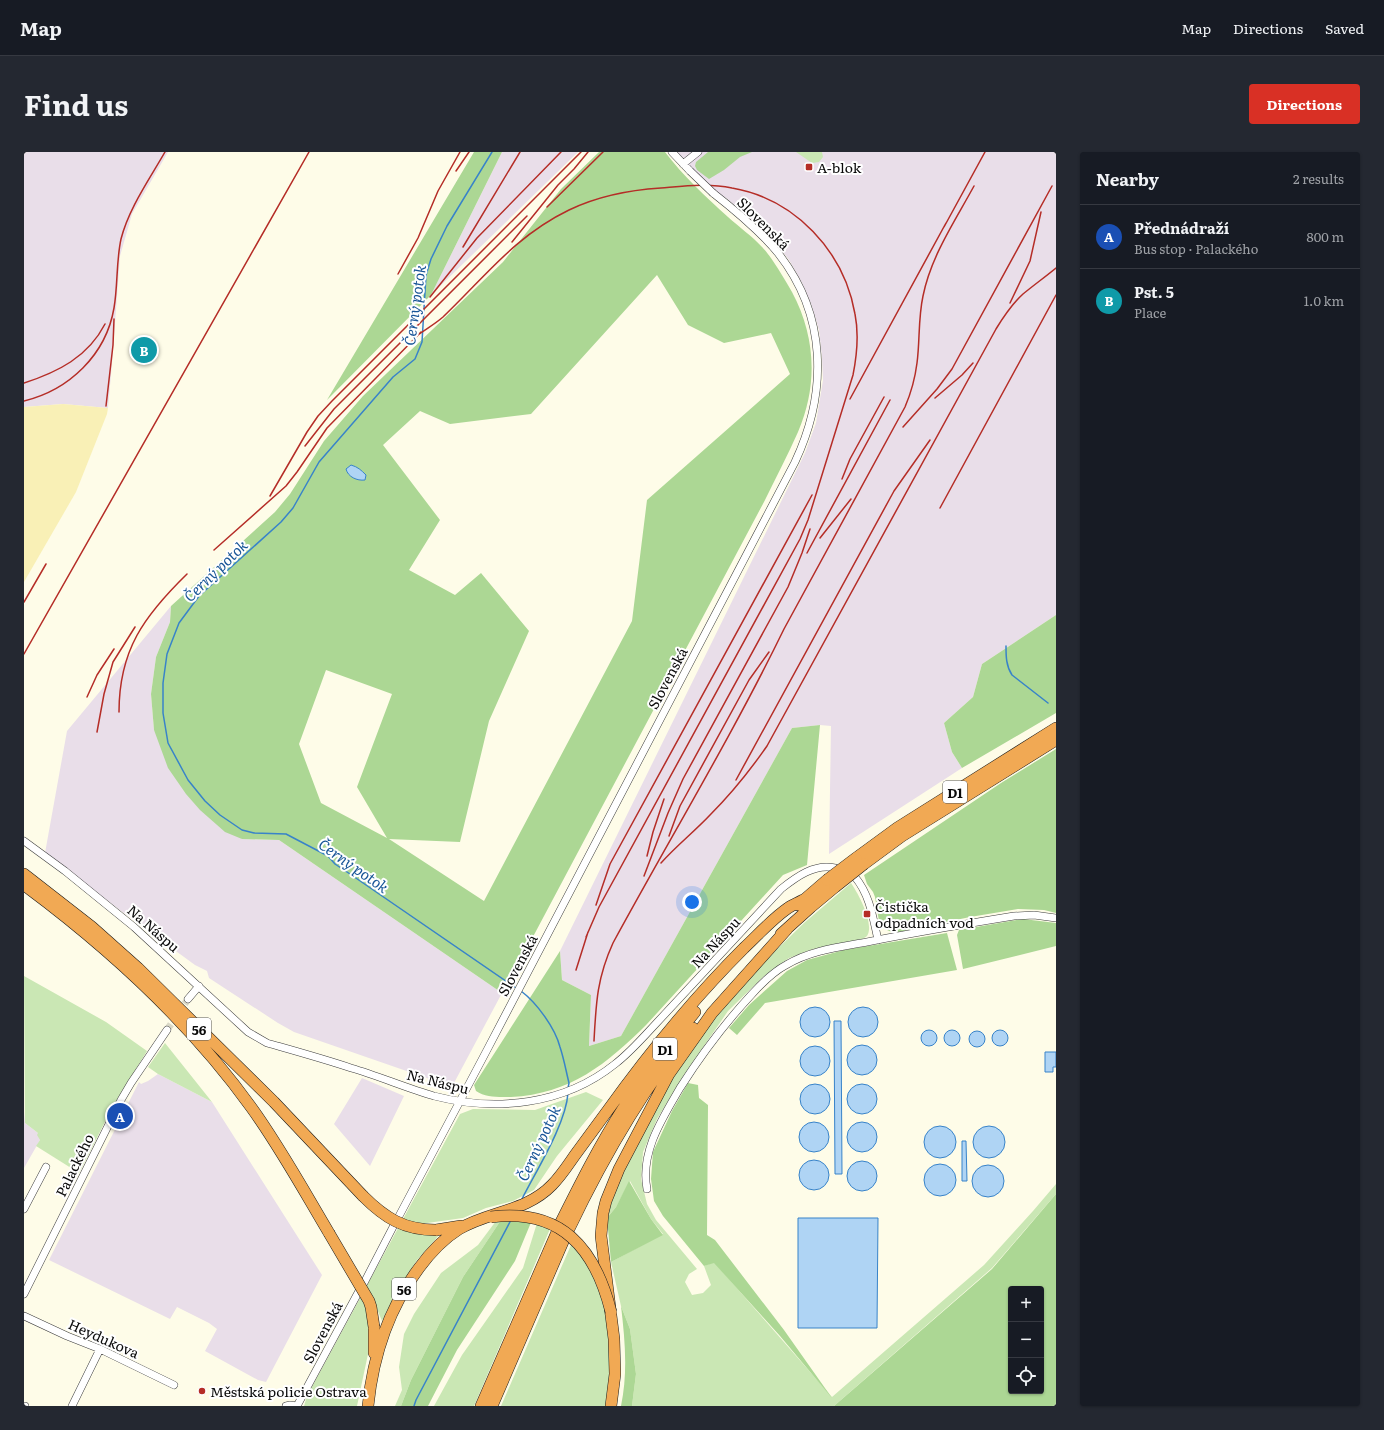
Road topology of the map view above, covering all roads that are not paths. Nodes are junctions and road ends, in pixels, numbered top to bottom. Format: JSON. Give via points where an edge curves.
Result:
{"nodes":[{"id":1,"x":672,"y":152,"type":"edge"},
{"id":2,"x":698,"y":152,"type":"edge"},
{"id":3,"x":683,"y":164,"type":"junction"},
{"id":4,"x":1056,"y":728,"type":"edge"},
{"id":5,"x":1056,"y":740,"type":"edge"},
{"id":6,"x":24,"y":841,"type":"edge"},
{"id":7,"x":860,"y":861,"type":"junction"},
{"id":8,"x":835,"y":868,"type":"dead end"},
{"id":9,"x":24,"y":874,"type":"edge"},
{"id":10,"x":855,"y":877,"type":"dead end"},
{"id":11,"x":831,"y":884,"type":"junction"},
{"id":12,"x":24,"y":885,"type":"edge"},
{"id":13,"x":803,"y":900,"type":"junction"},
{"id":14,"x":1056,"y":918,"type":"edge"},
{"id":15,"x":787,"y":929,"type":"junction"},
{"id":16,"x":878,"y":940,"type":"junction"},
{"id":17,"x":199,"y":986,"type":"junction"},
{"id":18,"x":188,"y":999,"type":"tunnel mouth"},
{"id":19,"x":167,"y":1030,"type":"tunnel mouth"},
{"id":20,"x":460,"y":1101,"type":"junction"},
{"id":21,"x":46,"y":1167,"type":"dead end"},
{"id":22,"x":647,"y":1190,"type":"dead end"},
{"id":23,"x":24,"y":1209,"type":"edge"},
{"id":24,"x":491,"y":1217,"type":"junction"},
{"id":25,"x":398,"y":1218,"type":"dead end"},
{"id":26,"x":469,"y":1224,"type":"junction"},
{"id":27,"x":394,"y":1225,"type":"dead end"},
{"id":28,"x":563,"y":1231,"type":"junction"},
{"id":29,"x":364,"y":1283,"type":"dead end"},
{"id":30,"x":359,"y":1291,"type":"dead end"},
{"id":31,"x":24,"y":1294,"type":"edge"},
{"id":32,"x":611,"y":1312,"type":"junction"},
{"id":33,"x":24,"y":1316,"type":"edge"},
{"id":34,"x":100,"y":1349,"type":"junction"},
{"id":35,"x":372,"y":1377,"type":"junction"},
{"id":36,"x":174,"y":1385,"type":"dead end"},
{"id":37,"x":72,"y":1406,"type":"edge"},
{"id":38,"x":286,"y":1406,"type":"edge"},
{"id":39,"x":297,"y":1406,"type":"edge"},
{"id":40,"x":362,"y":1406,"type":"edge"},
{"id":41,"x":368,"y":1406,"type":"edge"},
{"id":42,"x":481,"y":1406,"type":"edge"},
{"id":43,"x":492,"y":1406,"type":"edge"},
{"id":44,"x":611,"y":1406,"type":"edge"}],
"edges":[{"from":1,"to":3,"type":"street","name":"Slovenská"},
{"from":2,"to":3,"type":"street"},
{"from":3,"to":20,"type":"street","name":"Slovenská","bridge":true,"via":[[770,244],[787,266],[803,297],[813,326],[818,358],[812,420],[795,462]]},
{"from":4,"to":7,"type":"highway","number":"D1","via":[[897,828]]},
{"from":5,"to":7,"type":"highway","number":"D1"},
{"from":6,"to":17,"type":"street","name":"Na Náspu","via":[[107,904]]},
{"from":7,"to":11,"type":"highway","number":"D1","bridge":true},
{"from":8,"to":20,"type":"street","name":"Na Náspu","via":[[815,868],[787,884],[631,1051],[611,1068],[580,1085],[530,1102],[487,1104]]},
{"from":9,"to":26,"type":"highway","number":"56","bridge":true,"via":[[143,973],[274,1102],[378,1210],[394,1221],[414,1228],[436,1230]]},
{"from":10,"to":16,"type":"street","via":[[867,896]]},
{"from":11,"to":13,"type":"highway","number":"D1"},
{"from":11,"to":15,"type":"highway","number":"D1"},
{"from":12,"to":35,"type":"highway","number":"56","bridge":true,"via":[[109,953],[152,993],[189,1031],[251,1107],[276,1144],[369,1301],[374,1327]]},
{"from":13,"to":24,"type":"highway","number":"D1","via":[[788,908],[764,929],[723,969],[683,1014],[638,1069],[553,1185],[539,1197]]},
{"from":13,"to":28,"type":"highway","number":"D1","via":[[718,983],[670,1042],[624,1107],[580,1184]]},
{"from":14,"to":16,"type":"street","via":[[1014,916]]},
{"from":15,"to":28,"type":"highway","number":"D1","via":[[728,986],[682,1041],[634,1110]]},
{"from":15,"to":32,"type":"highway","number":"D1","bridge":true,"via":[[712,1013],[669,1074],[619,1169],[602,1218],[601,1236]]},
{"from":16,"to":22,"type":"street","via":[[820,951],[797,959],[773,974],[743,1004],[696,1064],[658,1128],[647,1158]]},
{"from":17,"to":18,"type":"street"},
{"from":17,"to":20,"type":"street","name":"Na Náspu","via":[[248,1032],[267,1043],[352,1068],[413,1090]]},
{"from":19,"to":31,"type":"street","name":"Palackého","via":[[118,1106]]},
{"from":20,"to":25,"type":"street","name":"Slovenská"},
{"from":21,"to":23,"type":"street"},
{"from":24,"to":26,"type":"highway","number":"56"},
{"from":24,"to":32,"type":"highway","number":"56","bridge":true,"via":[[532,1217],[546,1222],[576,1240],[591,1259],[602,1280]]},
{"from":26,"to":35,"type":"highway","number":"56","via":[[449,1236],[432,1251],[405,1289],[384,1332]]},
{"from":27,"to":29,"type":"street"},
{"from":28,"to":42,"type":"highway","number":"D1"},
{"from":28,"to":43,"type":"highway","number":"D1"},
{"from":30,"to":39,"type":"street","name":"Slovenská"},
{"from":32,"to":44,"type":"highway","via":[[615,1358]]},
{"from":33,"to":34,"type":"street","name":"Heydukova"},
{"from":34,"to":36,"type":"street","name":"Heydukova"},
{"from":34,"to":37,"type":"street"},
{"from":35,"to":40,"type":"highway"},
{"from":35,"to":41,"type":"highway"},
{"from":38,"to":39,"type":"street"}]}
